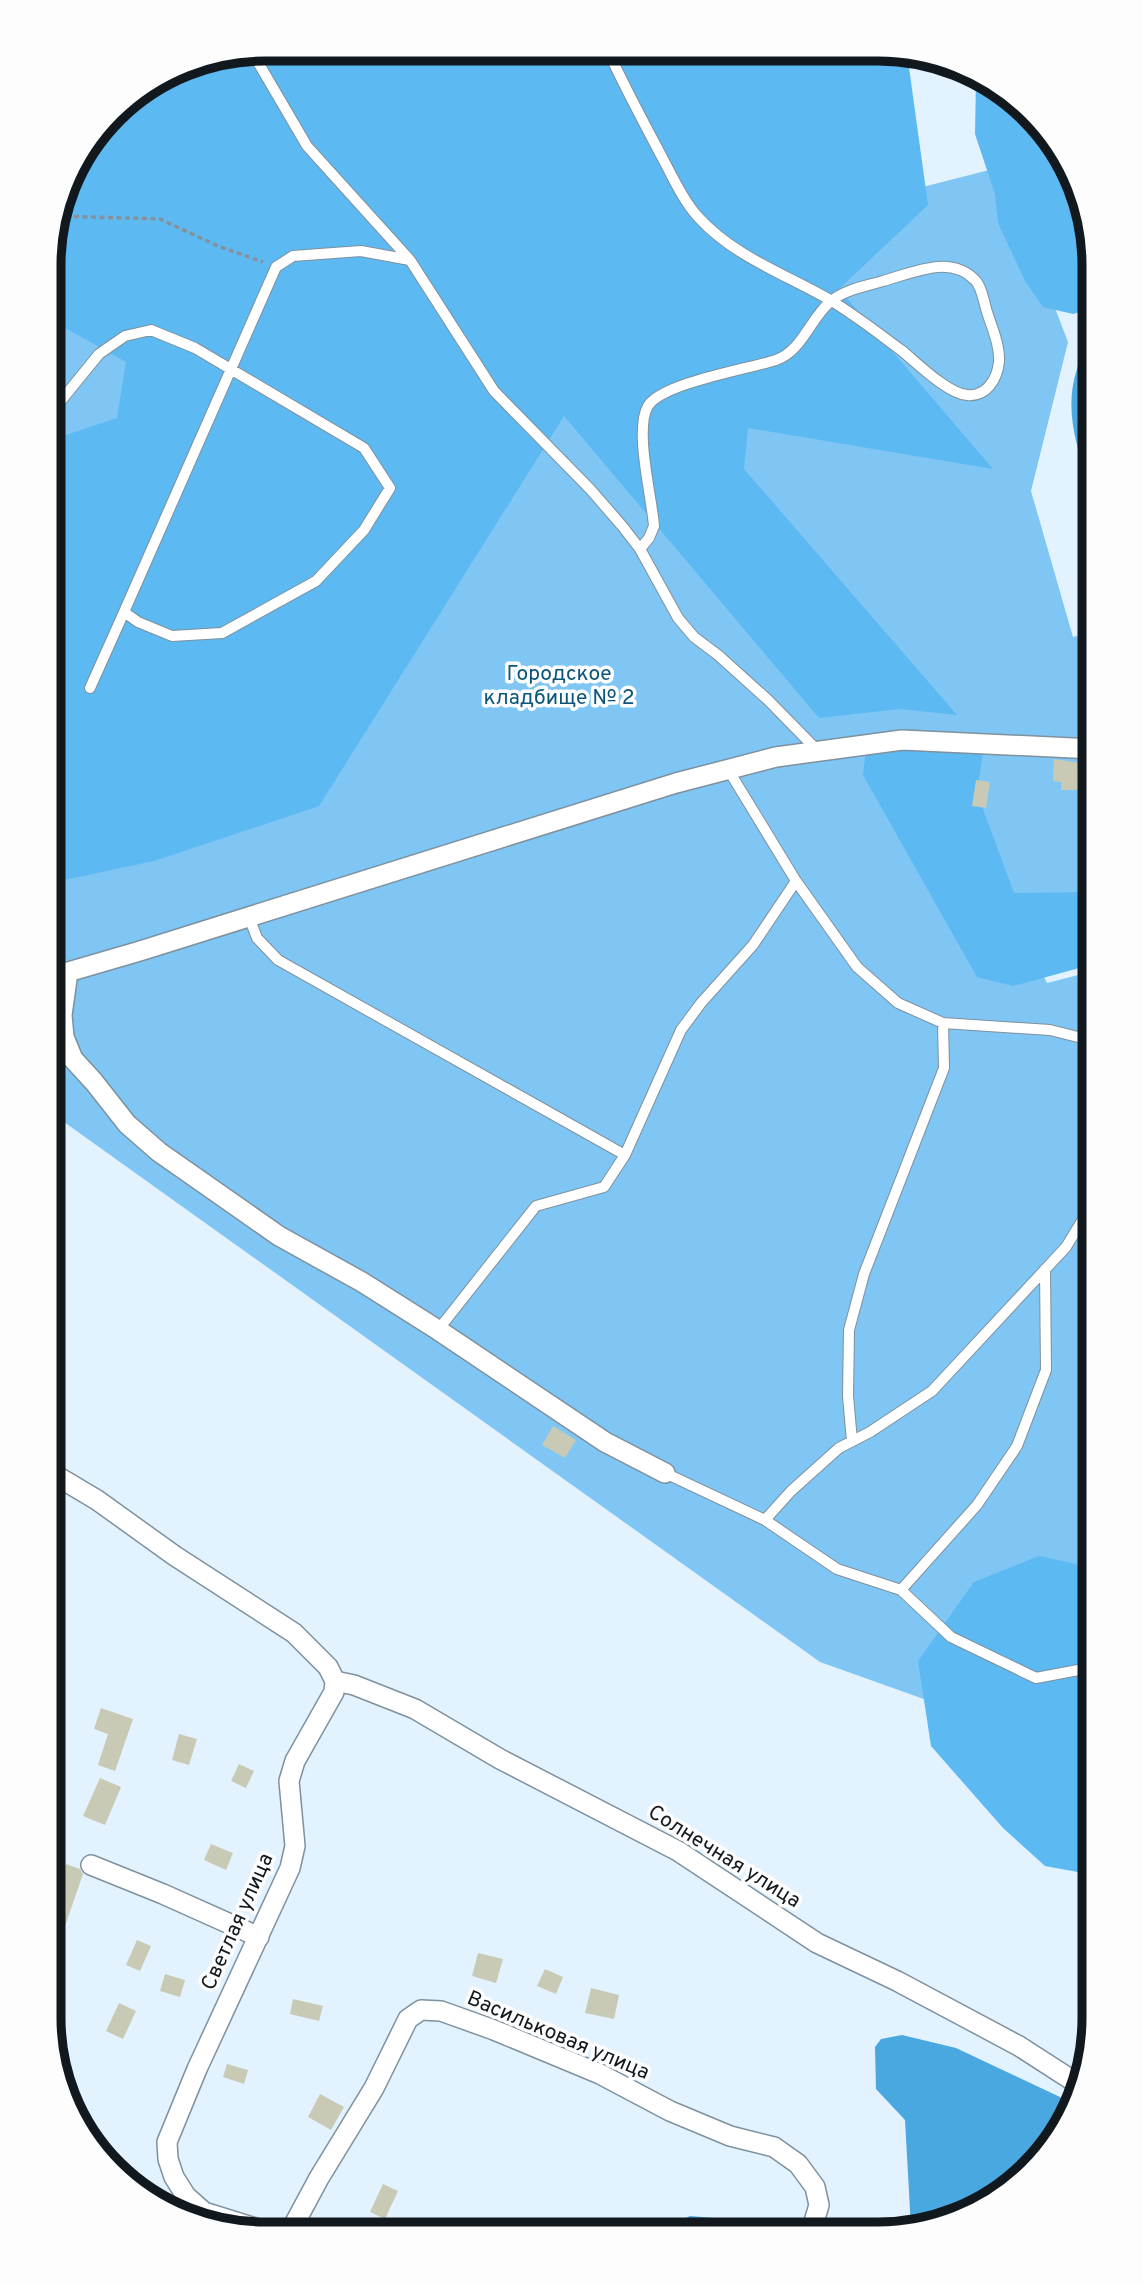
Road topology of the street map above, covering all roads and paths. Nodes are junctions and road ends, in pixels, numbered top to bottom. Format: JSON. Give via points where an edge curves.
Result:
{"nodes":[{"id":1,"x":613,"y":61,"type":"edge"},
{"id":2,"x":258,"y":62,"type":"edge"},
{"id":3,"x":67,"y":216,"type":"edge"},
{"id":4,"x":410,"y":260,"type":"junction"},
{"id":5,"x":276,"y":267,"type":"junction"},
{"id":6,"x":831,"y":301,"type":"junction"},
{"id":7,"x":232,"y":370,"type":"junction"},
{"id":8,"x":62,"y":400,"type":"edge"},
{"id":9,"x":640,"y":549,"type":"junction"},
{"id":10,"x":124,"y":612,"type":"junction"},
{"id":11,"x":90,"y":688,"type":"dead end"},
{"id":12,"x":1082,"y":748,"type":"edge"},
{"id":13,"x":817,"y":750,"type":"junction"},
{"id":14,"x":729,"y":771,"type":"junction"},
{"id":15,"x":796,"y":881,"type":"junction"},
{"id":16,"x":249,"y":918,"type":"junction"},
{"id":17,"x":62,"y":972,"type":"edge"},
{"id":18,"x":62,"y":1009,"type":"edge"},
{"id":19,"x":943,"y":1023,"type":"junction"},
{"id":20,"x":1082,"y":1038,"type":"edge"},
{"id":21,"x":625,"y":1155,"type":"junction"},
{"id":22,"x":1081,"y":1222,"type":"edge"},
{"id":23,"x":1045,"y":1269,"type":"junction"},
{"id":24,"x":438,"y":1329,"type":"junction"},
{"id":25,"x":852,"y":1441,"type":"junction"},
{"id":26,"x":666,"y":1473,"type":"joint"},
{"id":27,"x":61,"y":1479,"type":"edge"},
{"id":28,"x":765,"y":1520,"type":"junction"},
{"id":29,"x":901,"y":1590,"type":"junction"},
{"id":30,"x":1081,"y":1669,"type":"edge"},
{"id":31,"x":335,"y":1681,"type":"junction"},
{"id":32,"x":91,"y":1865,"type":"dead end"},
{"id":33,"x":259,"y":1937,"type":"junction"},
{"id":34,"x":1072,"y":2080,"type":"edge"},
{"id":35,"x":221,"y":2216,"type":"edge"},
{"id":36,"x":295,"y":2222,"type":"edge"},
{"id":37,"x":814,"y":2222,"type":"edge"}],
"edges":[{"from":1,"to":6,"type":"lane","via":[[697,217],[727,244]]},
{"from":2,"to":4,"type":"lane","via":[[307,146]]},
{"from":3,"to":5,"type":"path","via":[[160,219]]},
{"from":4,"to":5,"type":"lane","via":[[361,251],[293,256]]},
{"from":4,"to":9,"type":"lane","via":[[494,391],[590,489]]},
{"from":5,"to":7,"type":"lane"},
{"from":6,"to":6,"type":"lane","via":[[856,289],[934,267],[956,267],[977,281],[996,340],[999,363],[993,384],[983,393],[965,396]]},
{"from":6,"to":9,"type":"lane","via":[[796,348],[780,359],[686,385],[661,394],[648,406],[643,443],[654,526]]},
{"from":7,"to":8,"type":"lane","via":[[151,330],[125,336],[99,354]]},
{"from":7,"to":10,"type":"lane"},
{"from":7,"to":10,"type":"lane","via":[[364,448],[390,488],[365,530],[316,581],[222,633],[172,636]]},
{"from":9,"to":13,"type":"lane","via":[[678,618],[694,637],[768,700]]},
{"from":10,"to":11,"type":"lane"},
{"from":12,"to":13,"type":"street","via":[[902,740]]},
{"from":13,"to":14,"type":"street"},
{"from":14,"to":15,"type":"lane"},
{"from":14,"to":16,"type":"street","via":[[676,783]]},
{"from":15,"to":19,"type":"lane","via":[[857,967],[898,1003]]},
{"from":15,"to":21,"type":"lane","via":[[753,944],[681,1030]]},
{"from":16,"to":17,"type":"street"},
{"from":16,"to":21,"type":"lane","via":[[257,938],[278,960]]},
{"from":18,"to":24,"type":"street","via":[[64,1037],[73,1059],[127,1124],[159,1152],[279,1236]]},
{"from":19,"to":20,"type":"lane","via":[[1050,1030]]},
{"from":19,"to":25,"type":"lane","via":[[944,1068],[864,1274],[849,1330]]},
{"from":21,"to":24,"type":"lane","via":[[604,1187],[536,1206]]},
{"from":22,"to":23,"type":"lane"},
{"from":23,"to":25,"type":"lane","via":[[932,1391]]},
{"from":23,"to":29,"type":"lane","via":[[1046,1370],[1017,1446],[978,1505]]},
{"from":24,"to":26,"type":"street","via":[[586,1430]]},
{"from":25,"to":28,"type":"lane","via":[[829,1457]]},
{"from":26,"to":28,"type":"lane"},
{"from":27,"to":31,"type":"street","via":[[294,1633],[328,1667]]},
{"from":28,"to":29,"type":"lane","via":[[838,1569]]},
{"from":29,"to":30,"type":"lane","via":[[951,1637],[1036,1678]]},
{"from":31,"to":33,"type":"street","name":"Светлая улица","via":[[334,1692],[295,1761],[289,1781],[295,1846]]},
{"from":31,"to":34,"type":"street","name":"Солнечная улица","via":[[415,1709],[678,1852],[817,1943],[1019,2046]]},
{"from":32,"to":33,"type":"street"},
{"from":33,"to":35,"type":"street","name":"Светлая улица","via":[[167,2143],[167,2159],[186,2196],[204,2211]]},
{"from":36,"to":37,"type":"street","name":"Васильковая улица","via":[[374,2088],[408,2019],[421,2010],[441,2011],[494,2030],[600,2074],[694,2121],[774,2147],[798,2164],[815,2187],[819,2205]]}]}
